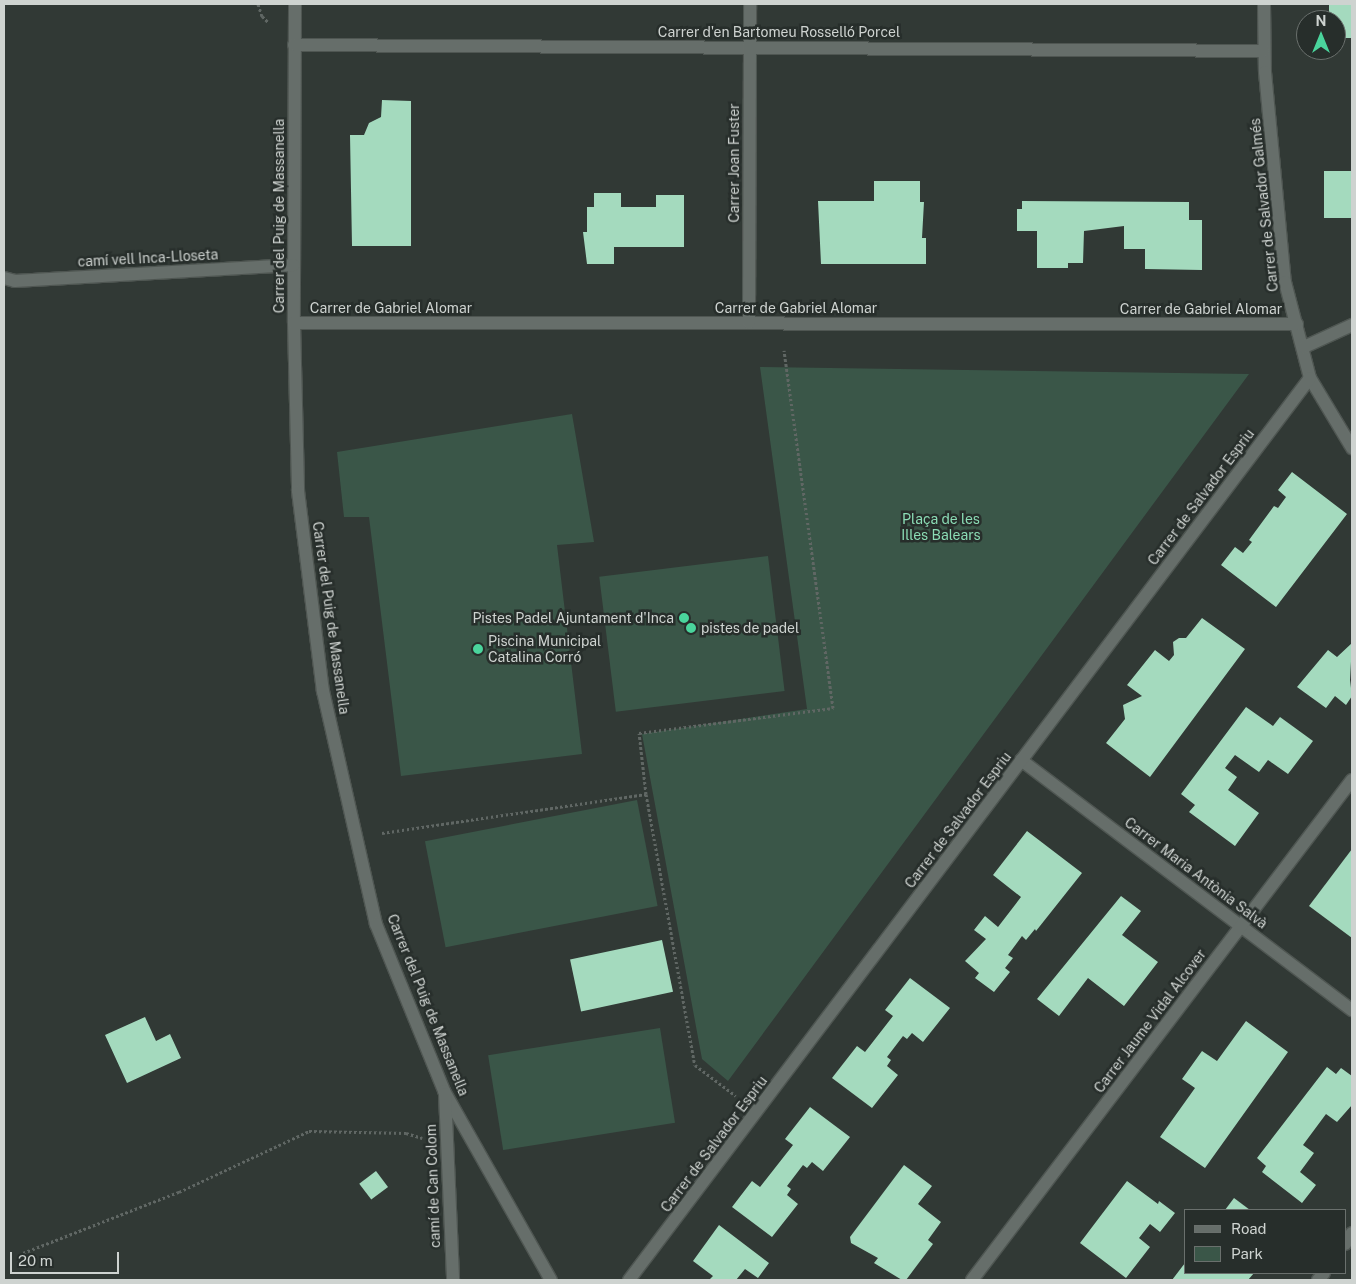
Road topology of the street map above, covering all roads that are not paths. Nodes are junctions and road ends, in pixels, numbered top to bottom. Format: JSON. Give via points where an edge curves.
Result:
{"nodes":[{"id":1,"x":295,"y":4,"type":"edge"},
{"id":2,"x":750,"y":4,"type":"edge"},
{"id":3,"x":1264,"y":4,"type":"edge"},
{"id":4,"x":294,"y":45,"type":"junction"},
{"id":5,"x":749,"y":47,"type":"junction"},
{"id":6,"x":1264,"y":51,"type":"junction"},
{"id":7,"x":294,"y":266,"type":"junction"},
{"id":8,"x":9,"y":279,"type":"edge"},
{"id":9,"x":4,"y":290,"type":"edge"},
{"id":10,"x":294,"y":323,"type":"junction"},
{"id":11,"x":749,"y":323,"type":"junction"},
{"id":12,"x":1297,"y":324,"type":"junction"},
{"id":13,"x":1352,"y":325,"type":"edge"},
{"id":14,"x":1304,"y":347,"type":"junction"},
{"id":15,"x":1310,"y":378,"type":"junction"},
{"id":16,"x":1352,"y":448,"type":"edge"},
{"id":17,"x":1021,"y":760,"type":"junction"},
{"id":18,"x":1352,"y":780,"type":"edge"},
{"id":19,"x":1242,"y":926,"type":"junction"},
{"id":20,"x":1352,"y":1010,"type":"edge"},
{"id":21,"x":444,"y":1091,"type":"junction"},
{"id":22,"x":453,"y":1280,"type":"edge"},
{"id":23,"x":551,"y":1280,"type":"edge"},
{"id":24,"x":629,"y":1280,"type":"edge"},
{"id":25,"x":972,"y":1280,"type":"edge"}],
"edges":[{"from":1,"to":4,"type":"street","name":"Carrer del Puig de Massanella"},
{"from":2,"to":5,"type":"street","name":"Carrer Joan Fuster"},
{"from":3,"to":6,"type":"street","name":"Carrer de Salvador Galmés"},
{"from":4,"to":5,"type":"street","name":"Carrer d'en Bartomeu Rosselló Porcel"},
{"from":4,"to":7,"type":"street","name":"Carrer del Puig de Massanella"},
{"from":5,"to":6,"type":"street","name":"Carrer d'en Bartomeu Rosselló Porcel"},
{"from":5,"to":11,"type":"street","name":"Carrer Joan Fuster"},
{"from":6,"to":12,"type":"street","name":"Carrer de Salvador Galmés","via":[[1285,282]]},
{"from":7,"to":8,"type":"street","name":"camí vell Inca-Lloseta"},
{"from":7,"to":10,"type":"street","name":"Carrer del Puig de Massanella"},
{"from":8,"to":9,"type":"street"},
{"from":10,"to":11,"type":"street","name":"Carrer de Gabriel Alomar"},
{"from":10,"to":21,"type":"street","name":"Carrer del Puig de Massanella","via":[[299,501],[324,691],[376,924]]},
{"from":11,"to":12,"type":"street","name":"Carrer de Gabriel Alomar"},
{"from":12,"to":14,"type":"street","name":"Carrer de Salvador Galmés"},
{"from":13,"to":14,"type":"street"},
{"from":14,"to":15,"type":"street","name":"Carrer de Salvador Galmés"},
{"from":15,"to":16,"type":"street","name":"Carrer de Salvador Galmés"},
{"from":15,"to":17,"type":"street","name":"Carrer de Salvador Espriu"},
{"from":17,"to":19,"type":"street","name":"Carrer Maria Antònia Salvà"},
{"from":17,"to":24,"type":"street","name":"Carrer de Salvador Espriu"},
{"from":18,"to":19,"type":"street","name":"Carrer Jaume Vidal Alcover"},
{"from":19,"to":20,"type":"street","name":"Carrer Maria Antònia Salvà"},
{"from":19,"to":25,"type":"street","name":"Carrer Jaume Vidal Alcover"},
{"from":21,"to":22,"type":"street","name":"camí de Can Colom"},
{"from":21,"to":23,"type":"street","name":"Carrer del Puig de Massanella"}]}
